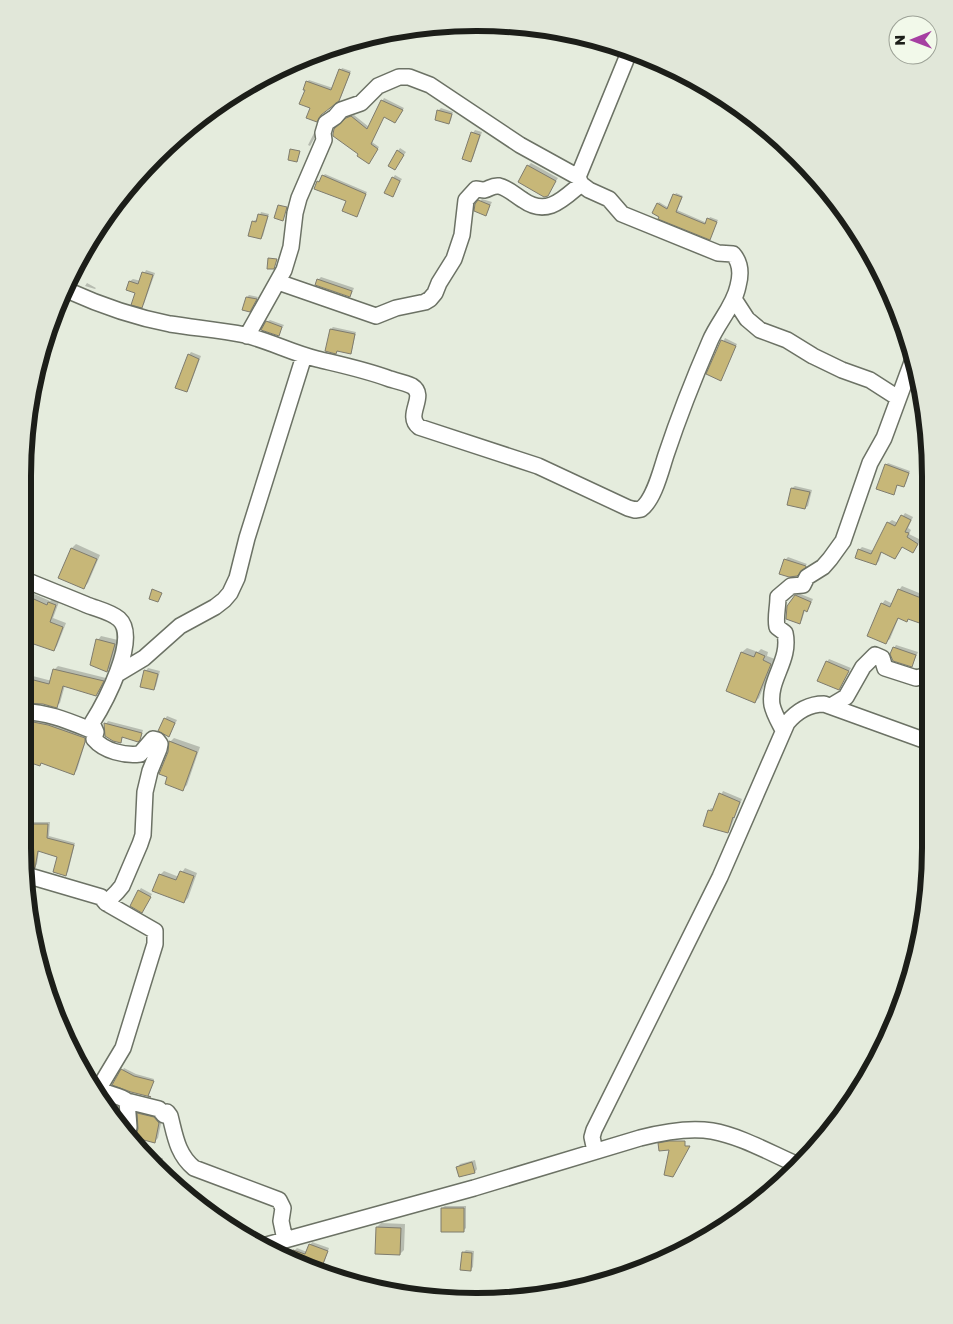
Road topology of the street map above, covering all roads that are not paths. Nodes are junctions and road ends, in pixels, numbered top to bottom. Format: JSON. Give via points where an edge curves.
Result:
{"nodes":[{"id":1,"x":627,"y":58,"type":"edge"},
{"id":2,"x":580,"y":180,"type":"junction"},
{"id":3,"x":278,"y":282,"type":"junction"},
{"id":4,"x":71,"y":292,"type":"edge"},
{"id":5,"x":734,"y":299,"type":"junction"},
{"id":6,"x":247,"y":336,"type":"junction"},
{"id":7,"x":304,"y":356,"type":"junction"},
{"id":8,"x":909,"y":370,"type":"edge"},
{"id":9,"x":898,"y":398,"type":"junction"},
{"id":10,"x":31,"y":583,"type":"edge"},
{"id":11,"x":119,"y":672,"type":"junction"},
{"id":12,"x":922,"y":676,"type":"edge"},
{"id":13,"x":831,"y":706,"type":"junction"},
{"id":14,"x":31,"y":712,"type":"edge"},
{"id":15,"x":783,"y":730,"type":"junction"},
{"id":16,"x":96,"y":732,"type":"junction"},
{"id":17,"x":922,"y":739,"type":"edge"},
{"id":18,"x":32,"y":876,"type":"edge"},
{"id":19,"x":106,"y":903,"type":"junction"},
{"id":20,"x":100,"y":1086,"type":"edge"},
{"id":21,"x":104,"y":1092,"type":"edge"},
{"id":22,"x":127,"y":1101,"type":"junction"},
{"id":23,"x":128,"y":1125,"type":"edge"},
{"id":24,"x":594,"y":1145,"type":"junction"},
{"id":25,"x":791,"y":1162,"type":"edge"},
{"id":26,"x":284,"y":1235,"type":"junction"},
{"id":27,"x":271,"y":1242,"type":"edge"}],
"edges":[{"from":1,"to":2,"type":"street"},
{"from":2,"to":3,"type":"street","via":[[553,206],[544,207],[526,203],[498,186],[476,189],[466,200],[462,235],[454,259],[435,293],[424,302],[376,316]]},
{"from":2,"to":3,"type":"street","via":[[520,146],[430,84],[408,77],[387,81],[361,103],[341,110],[326,123],[322,145],[299,198],[288,261]]},
{"from":2,"to":5,"type":"street","via":[[589,190],[609,200],[622,214],[718,253],[733,254],[738,259],[740,279]]},
{"from":3,"to":6,"type":"street"},
{"from":4,"to":6,"type":"street","via":[[125,313]]},
{"from":5,"to":7,"type":"street","via":[[711,338],[648,502],[641,510],[628,508],[538,466],[419,427],[413,418],[418,393],[412,386],[370,371]]},
{"from":5,"to":9,"type":"street","via":[[747,319],[760,330],[870,380]]},
{"from":6,"to":7,"type":"street"},
{"from":7,"to":11,"type":"street","via":[[238,578],[230,593],[215,608],[180,626],[144,658]]},
{"from":8,"to":9,"type":"street"},
{"from":9,"to":15,"type":"street","via":[[838,550],[803,585],[791,586],[778,597],[779,608],[775,618],[777,627],[785,633],[786,650],[772,692],[772,703]]},
{"from":10,"to":11,"type":"street","via":[[120,620],[125,642]]},
{"from":11,"to":16,"type":"street","via":[[92,722]]},
{"from":12,"to":13,"type":"street","via":[[916,678],[885,668],[882,658],[875,655],[863,667],[846,697]]},
{"from":13,"to":15,"type":"street","via":[[816,704],[801,710]]},
{"from":13,"to":17,"type":"street"},
{"from":14,"to":16,"type":"street"},
{"from":15,"to":24,"type":"street","via":[[720,877]]},
{"from":16,"to":19,"type":"street","via":[[94,739],[97,743],[130,756],[140,754],[153,739],[160,744],[145,792],[140,844],[122,886]]},
{"from":18,"to":19,"type":"street","via":[[101,897]]},
{"from":19,"to":20,"type":"street","via":[[155,931],[156,936],[122,1048]]},
{"from":21,"to":22,"type":"street"},
{"from":22,"to":23,"type":"street"},
{"from":22,"to":26,"type":"street","via":[[159,1109],[164,1115],[167,1112],[177,1145],[194,1168],[279,1200],[283,1208]]},
{"from":24,"to":25,"type":"street","via":[[700,1130],[731,1136]]},
{"from":24,"to":26,"type":"street","via":[[474,1188]]},
{"from":26,"to":27,"type":"street"}]}
